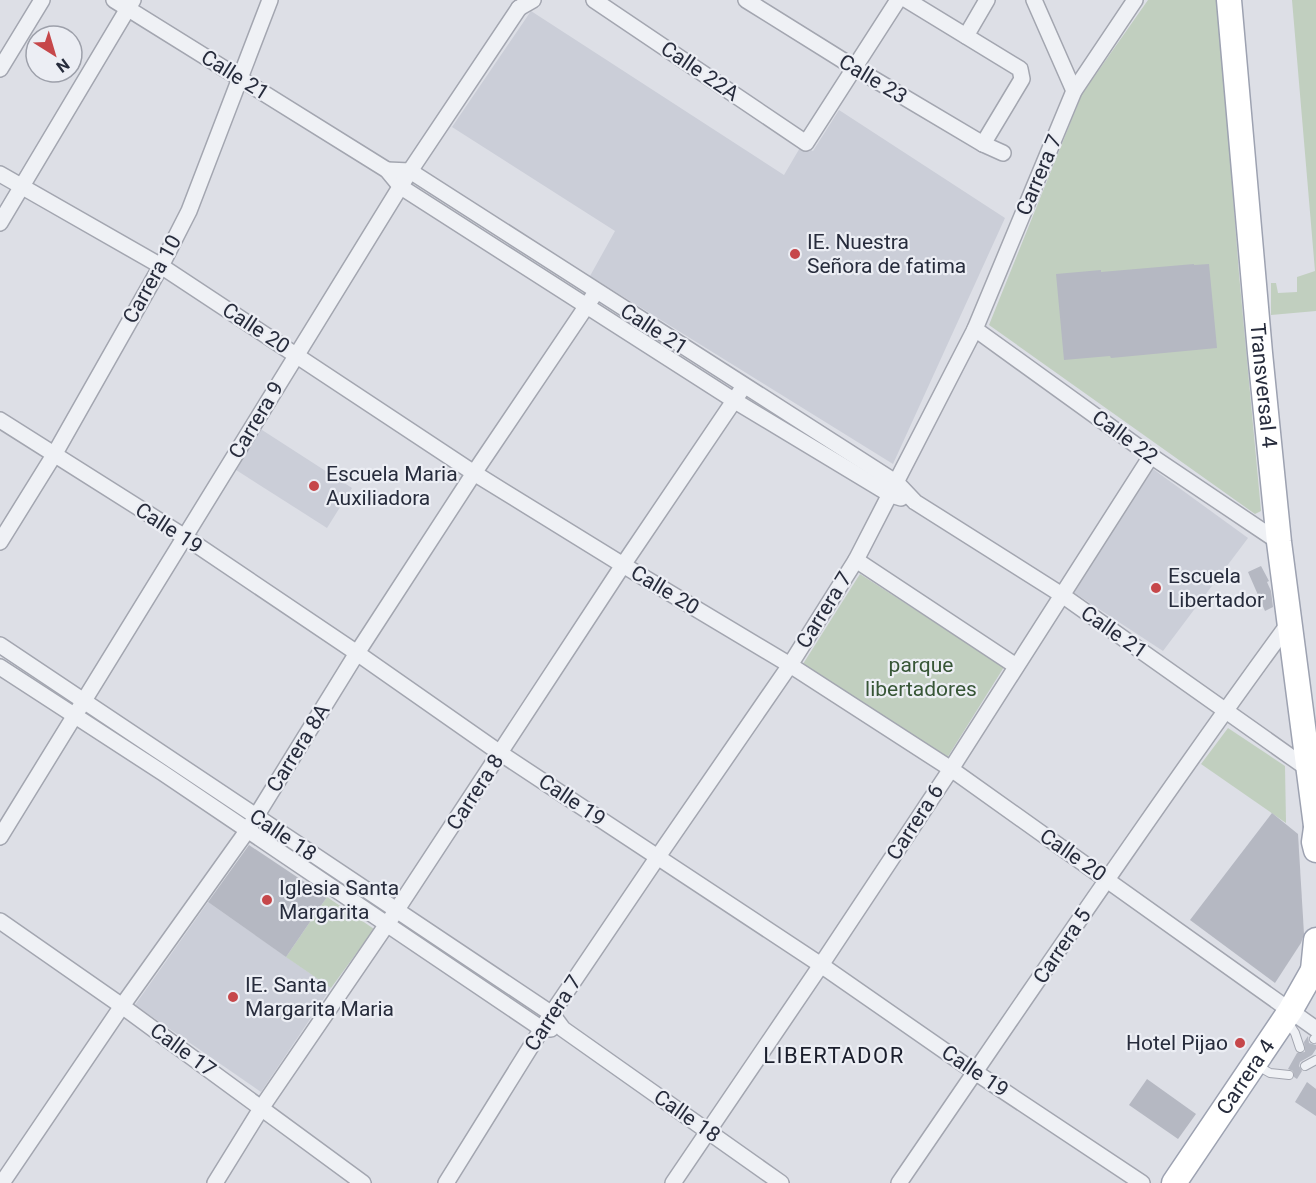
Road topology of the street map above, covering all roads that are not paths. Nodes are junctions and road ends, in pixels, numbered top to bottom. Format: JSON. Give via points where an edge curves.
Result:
{"nodes":[{"id":1,"x":42,"y":0,"type":"edge"},
{"id":2,"x":114,"y":0,"type":"edge"},
{"id":3,"x":270,"y":0,"type":"edge"},
{"id":4,"x":533,"y":0,"type":"edge"},
{"id":5,"x":594,"y":0,"type":"edge"},
{"id":6,"x":746,"y":0,"type":"edge"},
{"id":7,"x":898,"y":0,"type":"edge"},
{"id":8,"x":907,"y":0,"type":"edge"},
{"id":9,"x":987,"y":0,"type":"edge"},
{"id":10,"x":1034,"y":0,"type":"edge"},
{"id":11,"x":1135,"y":0,"type":"edge"},
{"id":12,"x":1229,"y":0,"type":"edge"},
{"id":13,"x":515,"y":3,"type":"edge"},
{"id":14,"x":131,"y":4,"type":"edge"},
{"id":15,"x":966,"y":36,"type":"junction"},
{"id":16,"x":855,"y":68,"type":"junction"},
{"id":17,"x":0,"y":69,"type":"edge"},
{"id":18,"x":240,"y":78,"type":"junction"},
{"id":19,"x":1074,"y":91,"type":"junction"},
{"id":20,"x":983,"y":144,"type":"junction"},
{"id":21,"x":1004,"y":153,"type":"dead end"},
{"id":22,"x":387,"y":170,"type":"junction"},
{"id":23,"x":410,"y":171,"type":"junction"},
{"id":24,"x":0,"y":174,"type":"edge"},
{"id":25,"x":22,"y":187,"type":"junction"},
{"id":26,"x":400,"y":187,"type":"junction"},
{"id":27,"x":0,"y":223,"type":"edge"},
{"id":28,"x":161,"y":266,"type":"junction"},
{"id":29,"x":596,"y":292,"type":"junction"},
{"id":30,"x":587,"y":307,"type":"junction"},
{"id":31,"x":975,"y":329,"type":"junction"},
{"id":32,"x":296,"y":354,"type":"junction"},
{"id":33,"x":744,"y":386,"type":"junction"},
{"id":34,"x":735,"y":401,"type":"junction"},
{"id":35,"x":0,"y":420,"type":"edge"},
{"id":36,"x":54,"y":455,"type":"junction"},
{"id":37,"x":1151,"y":456,"type":"junction"},
{"id":38,"x":474,"y":473,"type":"junction"},
{"id":39,"x":894,"y":489,"type":"junction"},
{"id":40,"x":185,"y":537,"type":"junction"},
{"id":41,"x":0,"y":542,"type":"edge"},
{"id":42,"x":1279,"y":542,"type":"junction"},
{"id":43,"x":856,"y":560,"type":"junction"},
{"id":44,"x":623,"y":565,"type":"junction"},
{"id":45,"x":1062,"y":596,"type":"junction"},
{"id":46,"x":1289,"y":623,"type":"junction"},
{"id":47,"x":0,"y":645,"type":"edge"},
{"id":48,"x":357,"y":652,"type":"junction"},
{"id":49,"x":790,"y":665,"type":"junction"},
{"id":50,"x":1016,"y":666,"type":"junction"},
{"id":51,"x":0,"y":667,"type":"edge"},
{"id":52,"x":85,"y":702,"type":"junction"},
{"id":53,"x":1226,"y":710,"type":"junction"},
{"id":54,"x":76,"y":717,"type":"junction"},
{"id":55,"x":500,"y":753,"type":"junction"},
{"id":56,"x":172,"y":760,"type":"junction"},
{"id":57,"x":951,"y":769,"type":"junction"},
{"id":58,"x":163,"y":773,"type":"junction"},
{"id":59,"x":1312,"y":773,"type":"edge"},
{"id":60,"x":256,"y":816,"type":"junction"},
{"id":61,"x":1316,"y":827,"type":"edge"},
{"id":62,"x":247,"y":831,"type":"junction"},
{"id":63,"x":0,"y":837,"type":"edge"},
{"id":64,"x":1316,"y":849,"type":"edge"},
{"id":65,"x":1316,"y":856,"type":"edge"},
{"id":66,"x":657,"y":858,"type":"junction"},
{"id":67,"x":328,"y":866,"type":"junction"},
{"id":68,"x":319,"y":879,"type":"junction"},
{"id":69,"x":1107,"y":879,"type":"junction"},
{"id":70,"x":396,"y":911,"type":"junction"},
{"id":71,"x":0,"y":921,"type":"edge"},
{"id":72,"x":387,"y":925,"type":"junction"},
{"id":73,"x":1316,"y":940,"type":"edge"},
{"id":74,"x":477,"y":964,"type":"junction"},
{"id":75,"x":822,"y":965,"type":"junction"},
{"id":76,"x":1314,"y":968,"type":"edge"},
{"id":77,"x":468,"y":979,"type":"junction"},
{"id":78,"x":122,"y":1006,"type":"junction"},
{"id":79,"x":552,"y":1014,"type":"junction"},
{"id":80,"x":1288,"y":1015,"type":"junction"},
{"id":81,"x":542,"y":1029,"type":"junction"},
{"id":82,"x":563,"y":1029,"type":"junction"},
{"id":83,"x":1315,"y":1035,"type":"edge"},
{"id":84,"x":1300,"y":1048,"type":"dead end"},
{"id":85,"x":1316,"y":1059,"type":"edge"},
{"id":86,"x":1254,"y":1065,"type":"junction"},
{"id":87,"x":1305,"y":1066,"type":"dead end"},
{"id":88,"x":975,"y":1072,"type":"junction"},
{"id":89,"x":1290,"y":1075,"type":"dead end"},
{"id":90,"x":262,"y":1107,"type":"junction"},
{"id":91,"x":708,"y":1130,"type":"junction"},
{"id":92,"x":2,"y":1182,"type":"edge"},
{"id":93,"x":215,"y":1183,"type":"edge"},
{"id":94,"x":363,"y":1183,"type":"edge"},
{"id":95,"x":446,"y":1183,"type":"edge"},
{"id":96,"x":673,"y":1183,"type":"edge"},
{"id":97,"x":781,"y":1183,"type":"edge"},
{"id":98,"x":899,"y":1183,"type":"edge"},
{"id":99,"x":1142,"y":1183,"type":"edge"},
{"id":100,"x":1174,"y":1183,"type":"edge"}],
"edges":[{"from":1,"to":17,"type":"street"},
{"from":2,"to":14,"type":"street","name":"Calle 21"},
{"from":3,"to":18,"type":"street","name":"Carrera 10"},
{"from":4,"to":13,"type":"street"},
{"from":5,"to":16,"type":"street","name":"Calle 22A","via":[[806,143]]},
{"from":6,"to":16,"type":"street","name":"Calle 23"},
{"from":7,"to":16,"type":"street"},
{"from":8,"to":15,"type":"street"},
{"from":9,"to":15,"type":"street"},
{"from":10,"to":19,"type":"street"},
{"from":11,"to":19,"type":"street","name":"Carrera 7"},
{"from":12,"to":42,"type":"main road","name":"Transversal 4"},
{"from":13,"to":23,"type":"street","name":"Carrera 9"},
{"from":14,"to":18,"type":"street","name":"Calle 21"},
{"from":14,"to":25,"type":"street"},
{"from":15,"to":20,"type":"street","via":[[1020,69],[1022,79]]},
{"from":16,"to":20,"type":"street","name":"Calle 23"},
{"from":18,"to":22,"type":"street","name":"Calle 21"},
{"from":18,"to":28,"type":"street","name":"Carrera 10","via":[[189,211]]},
{"from":19,"to":31,"type":"street","name":"Carrera 7"},
{"from":20,"to":21,"type":"street","name":"Calle 23"},
{"from":22,"to":23,"type":"street","name":"Calle 21"},
{"from":22,"to":26,"type":"street","name":"Calle 21"},
{"from":23,"to":26,"type":"street","name":"Carrera 9"},
{"from":23,"to":29,"type":"street","name":"Calle 21"},
{"from":24,"to":25,"type":"street","name":"Calle 20"},
{"from":25,"to":27,"type":"street"},
{"from":25,"to":28,"type":"street","name":"Calle 20"},
{"from":26,"to":30,"type":"street","name":"Calle 21"},
{"from":26,"to":32,"type":"street","name":"Carrera 9"},
{"from":28,"to":32,"type":"street","name":"Calle 20"},
{"from":28,"to":36,"type":"street","name":"Carrera 10"},
{"from":29,"to":30,"type":"street","name":"Carrera 8A"},
{"from":29,"to":33,"type":"street","name":"Calle 21"},
{"from":30,"to":34,"type":"street","name":"Calle 21"},
{"from":30,"to":38,"type":"street","name":"Carrera 8A"},
{"from":31,"to":37,"type":"street","name":"Calle 22"},
{"from":31,"to":39,"type":"street","name":"Carrera 7"},
{"from":32,"to":38,"type":"street","name":"Calle 20"},
{"from":32,"to":40,"type":"street","name":"Carrera 9"},
{"from":33,"to":34,"type":"street","name":"Carrera 8"},
{"from":33,"to":39,"type":"street","name":"Calle 21"},
{"from":34,"to":39,"type":"street","name":"Calle 21"},
{"from":34,"to":44,"type":"street","name":"Carrera 8"},
{"from":35,"to":36,"type":"street","name":"Calle 19"},
{"from":36,"to":40,"type":"street","name":"Calle 19"},
{"from":36,"to":41,"type":"street","name":"Carrera 10"},
{"from":37,"to":42,"type":"street","name":"Calle 22"},
{"from":37,"to":45,"type":"street","name":"Carrera 6"},
{"from":38,"to":44,"type":"street","name":"Calle 20"},
{"from":38,"to":48,"type":"street","name":"Carrera 8A"},
{"from":39,"to":43,"type":"street","name":"Carrera 7"},
{"from":39,"to":45,"type":"street","name":"Calle 21"},
{"from":40,"to":48,"type":"street","name":"Calle 19"},
{"from":40,"to":52,"type":"street","name":"Carrera 9"},
{"from":42,"to":46,"type":"main road","name":"Transversal 4"},
{"from":43,"to":49,"type":"street","name":"Carrera 7"},
{"from":43,"to":50,"type":"street"},
{"from":44,"to":49,"type":"street","name":"Calle 20"},
{"from":44,"to":55,"type":"street","name":"Carrera 8"},
{"from":45,"to":50,"type":"street","name":"Carrera 6"},
{"from":45,"to":53,"type":"street","name":"Calle 21"},
{"from":46,"to":53,"type":"street","name":"Carrera 5"},
{"from":46,"to":59,"type":"main road","name":"Transversal 4"},
{"from":47,"to":52,"type":"street","name":"Calle 18"},
{"from":48,"to":55,"type":"street","name":"Calle 19"},
{"from":48,"to":60,"type":"street","name":"Carrera 8A"},
{"from":49,"to":57,"type":"street","name":"Calle 20"},
{"from":49,"to":66,"type":"street","name":"Carrera 7"},
{"from":50,"to":57,"type":"street","name":"Carrera 6"},
{"from":51,"to":54,"type":"street","name":"Calle 18"},
{"from":52,"to":54,"type":"street","name":"Carrera 9"},
{"from":52,"to":56,"type":"street","name":"Calle 18"},
{"from":53,"to":59,"type":"street","name":"Calle 21"},
{"from":53,"to":69,"type":"street","name":"Carrera 5"},
{"from":54,"to":58,"type":"street","name":"Calle 18"},
{"from":54,"to":63,"type":"street","name":"Carrera 9"},
{"from":55,"to":66,"type":"street","name":"Calle 19"},
{"from":55,"to":70,"type":"street","name":"Carrera 8"},
{"from":56,"to":58,"type":"street"},
{"from":56,"to":60,"type":"street","name":"Calle 18"},
{"from":57,"to":69,"type":"street","name":"Calle 20"},
{"from":57,"to":75,"type":"street","name":"Carrera 6"},
{"from":58,"to":62,"type":"street","name":"Calle 18"},
{"from":59,"to":61,"type":"main road","name":"Transversal 4"},
{"from":60,"to":62,"type":"street","name":"Carrera 8A"},
{"from":60,"to":67,"type":"street","name":"Calle 18"},
{"from":61,"to":64,"type":"main road","name":"Transversal 4"},
{"from":62,"to":68,"type":"street","name":"Calle 18"},
{"from":62,"to":78,"type":"street","name":"Carrera 8A"},
{"from":64,"to":65,"type":"main road"},
{"from":66,"to":75,"type":"street","name":"Calle 19"},
{"from":66,"to":79,"type":"street","name":"Carrera 7"},
{"from":67,"to":68,"type":"street"},
{"from":67,"to":70,"type":"street","name":"Calle 18"},
{"from":68,"to":72,"type":"street","name":"Calle 18"},
{"from":69,"to":80,"type":"street","name":"Calle 20"},
{"from":69,"to":88,"type":"street","name":"Carrera 5"},
{"from":70,"to":72,"type":"street","name":"Carrera 8"},
{"from":70,"to":74,"type":"street","name":"Calle 18"},
{"from":71,"to":78,"type":"street","name":"Calle 17"},
{"from":72,"to":77,"type":"street","name":"Calle 18"},
{"from":72,"to":90,"type":"street","name":"Carrera 8"},
{"from":73,"to":76,"type":"main road","name":"Carrera 4"},
{"from":74,"to":77,"type":"street"},
{"from":74,"to":79,"type":"street","name":"Calle 18"},
{"from":75,"to":88,"type":"street","name":"Calle 19"},
{"from":75,"to":91,"type":"street","name":"Carrera 6"},
{"from":76,"to":80,"type":"main road","name":"Carrera 4"},
{"from":77,"to":81,"type":"street","name":"Calle 18"},
{"from":78,"to":90,"type":"street","name":"Calle 17"},
{"from":78,"to":92,"type":"street","name":"Carrera 8A"},
{"from":79,"to":81,"type":"street","name":"Carrera 7"},
{"from":79,"to":82,"type":"street","name":"Calle 18"},
{"from":80,"to":83,"type":"street","name":"Calle 20"},
{"from":80,"to":84,"type":"lane"},
{"from":80,"to":86,"type":"main road","name":"Carrera 4"},
{"from":81,"to":82,"type":"street"},
{"from":81,"to":95,"type":"street","name":"Carrera 7"},
{"from":82,"to":91,"type":"street","name":"Calle 18"},
{"from":85,"to":87,"type":"lane"},
{"from":86,"to":89,"type":"lane","via":[[1270,1073]]},
{"from":86,"to":100,"type":"main road","name":"Carrera 4"},
{"from":88,"to":98,"type":"street","name":"Carrera 5"},
{"from":88,"to":99,"type":"street","name":"Calle 19"},
{"from":90,"to":93,"type":"street","name":"Carrera 8"},
{"from":90,"to":94,"type":"street","name":"Calle 17"},
{"from":91,"to":96,"type":"street","name":"Carrera 6"},
{"from":91,"to":97,"type":"street","name":"Calle 18"}]}
